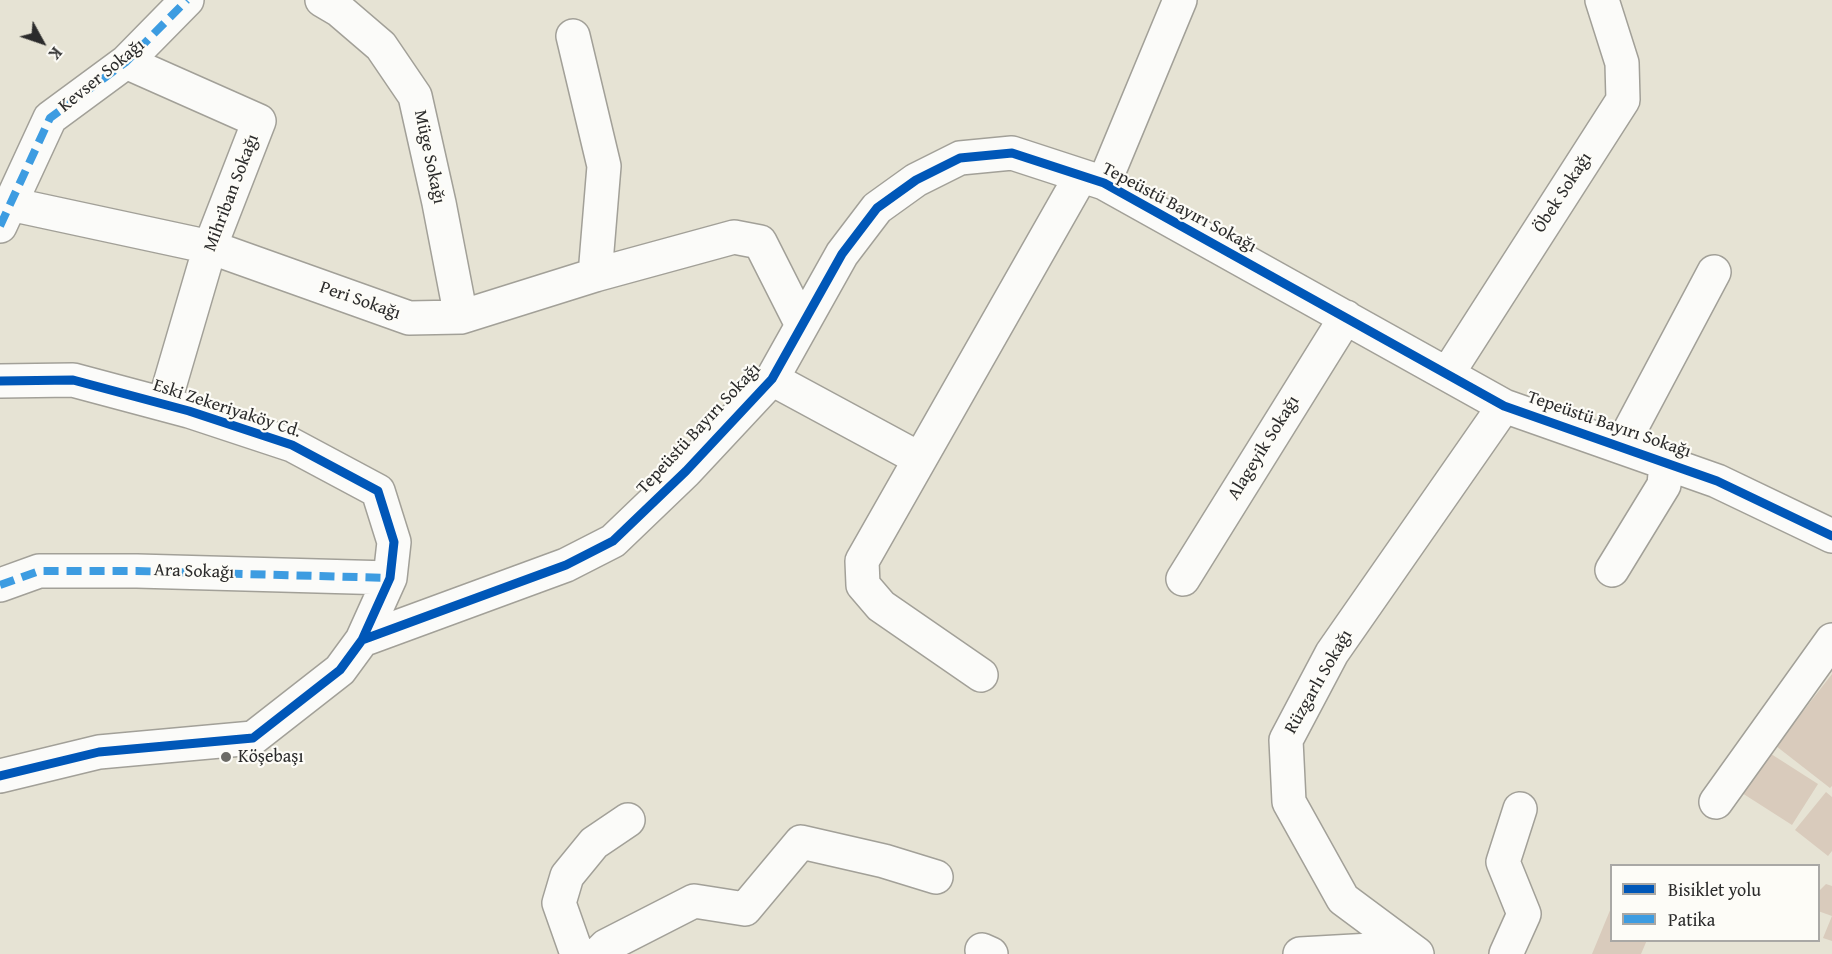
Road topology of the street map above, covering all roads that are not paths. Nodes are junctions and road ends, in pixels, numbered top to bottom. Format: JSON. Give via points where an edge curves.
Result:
{"nodes":[{"id":1,"x":187,"y":0,"type":"edge"},
{"id":2,"x":322,"y":0,"type":"edge"},
{"id":3,"x":1180,"y":0,"type":"edge"},
{"id":4,"x":1602,"y":0,"type":"edge"},
{"id":5,"x":573,"y":36,"type":"dead end"},
{"id":6,"x":126,"y":62,"type":"junction"},
{"id":7,"x":1093,"y":179,"type":"junction"},
{"id":8,"x":5,"y":215,"type":"edge"},
{"id":9,"x":210,"y":247,"type":"junction"},
{"id":10,"x":1714,"y":272,"type":"dead end"},
{"id":11,"x":595,"y":275,"type":"junction"},
{"id":12,"x":461,"y":317,"type":"junction"},
{"id":13,"x":1346,"y":317,"type":"junction"},
{"id":14,"x":802,"y":325,"type":"junction"},
{"id":15,"x":1448,"y":373,"type":"junction"},
{"id":16,"x":772,"y":379,"type":"junction"},
{"id":17,"x":0,"y":381,"type":"edge"},
{"id":18,"x":164,"y":404,"type":"junction"},
{"id":19,"x":1504,"y":406,"type":"junction"},
{"id":20,"x":1621,"y":447,"type":"junction"},
{"id":21,"x":920,"y":459,"type":"junction"},
{"id":22,"x":1666,"y":463,"type":"junction"},
{"id":23,"x":1832,"y":536,"type":"edge"},
{"id":24,"x":1612,"y":570,"type":"dead end"},
{"id":25,"x":390,"y":578,"type":"junction"},
{"id":26,"x":1183,"y":579,"type":"dead end"},
{"id":27,"x":0,"y":585,"type":"edge"},
{"id":28,"x":362,"y":640,"type":"junction"},
{"id":29,"x":1832,"y":640,"type":"edge"},
{"id":30,"x":981,"y":675,"type":"dead end"},
{"id":31,"x":0,"y":776,"type":"edge"},
{"id":32,"x":1716,"y":802,"type":"dead end"},
{"id":33,"x":1520,"y":809,"type":"dead end"},
{"id":34,"x":628,"y":820,"type":"dead end"},
{"id":35,"x":936,"y":877,"type":"dead end"},
{"id":36,"x":1412,"y":951,"type":"edge"},
{"id":37,"x":577,"y":954,"type":"edge"},
{"id":38,"x":598,"y":954,"type":"edge"},
{"id":39,"x":1300,"y":954,"type":"edge"},
{"id":40,"x":1506,"y":954,"type":"edge"}],
"edges":[{"from":1,"to":6,"type":"street","name":"Kevser Sokağı"},
{"from":2,"to":12,"type":"street","name":"Müge Sokağı","via":[[381,46],[416,96]]},
{"from":3,"to":7,"type":"street"},
{"from":4,"to":15,"type":"street","name":"Öbek Sokağı","via":[[1622,63],[1623,100]]},
{"from":5,"to":11,"type":"street","via":[[604,166]]},
{"from":6,"to":8,"type":"street","name":"Kevser Sokağı","via":[[50,118]]},
{"from":6,"to":9,"type":"street","name":"Mihriban Sokağı","via":[[259,121]]},
{"from":7,"to":13,"type":"street","name":"Tepeüstü Bayırı Sokağı"},
{"from":7,"to":14,"type":"street","name":"Tepeüstü Bayırı Sokağı","via":[[1011,153],[960,158],[916,180],[877,208],[842,254]]},
{"from":7,"to":21,"type":"street"},
{"from":8,"to":9,"type":"street","name":"Peri Sokağı"},
{"from":9,"to":12,"type":"street","name":"Peri Sokağı","via":[[409,318]]},
{"from":9,"to":18,"type":"street","name":"Mihriban Sokağı"},
{"from":10,"to":20,"type":"street"},
{"from":11,"to":12,"type":"street","name":"Peri Sokağı"},
{"from":11,"to":14,"type":"street","name":"Peri Sokağı","via":[[734,237],[760,242]]},
{"from":13,"to":15,"type":"street","name":"Tepeüstü Bayırı Sokağı"},
{"from":13,"to":26,"type":"street","name":"Alageyik Sokağı"},
{"from":14,"to":16,"type":"street","name":"Tepeüstü Bayırı Sokağı"},
{"from":15,"to":19,"type":"street","name":"Tepeüstü Bayırı Sokağı"},
{"from":16,"to":21,"type":"street"},
{"from":16,"to":28,"type":"street","name":"Tepeüstü Bayırı Sokağı","via":[[686,471],[613,541],[566,565]]},
{"from":17,"to":18,"type":"street","name":"Eski Zekeriyaköy Cd.","via":[[73,380]]},
{"from":18,"to":25,"type":"street","name":"Eski Zekeriyaköy Cd.","via":[[292,445],[378,491],[394,542]]},
{"from":19,"to":20,"type":"street","name":"Tepeüstü Bayırı Sokağı"},
{"from":19,"to":36,"type":"street","name":"Rüzgarlı Sokağı","via":[[1332,653],[1286,740],[1289,802],[1343,899]]},
{"from":20,"to":22,"type":"street","name":"Tepeüstü Bayırı Sokağı"},
{"from":21,"to":30,"type":"street","via":[[862,561],[863,585],[881,606]]},
{"from":22,"to":23,"type":"street","name":"Tepeüstü Bayırı Sokağı","via":[[1717,481]]},
{"from":22,"to":24,"type":"street","via":[[1664,485]]},
{"from":25,"to":27,"type":"street","name":"Ara Sokağı","via":[[39,571]]},
{"from":25,"to":28,"type":"street","name":"Eski Zekeriyaköy Cd."},
{"from":28,"to":31,"type":"street","name":"Eski Zekeriyaköy Cd.","via":[[340,670],[253,738],[99,752]]},
{"from":29,"to":32,"type":"street"},
{"from":33,"to":40,"type":"street","via":[[1503,862],[1524,914]]},
{"from":34,"to":37,"type":"street","via":[[594,843],[567,876],[560,903]]},
{"from":35,"to":38,"type":"street","via":[[801,842],[745,909],[694,901],[606,946]]},
{"from":36,"to":39,"type":"street"}]}
